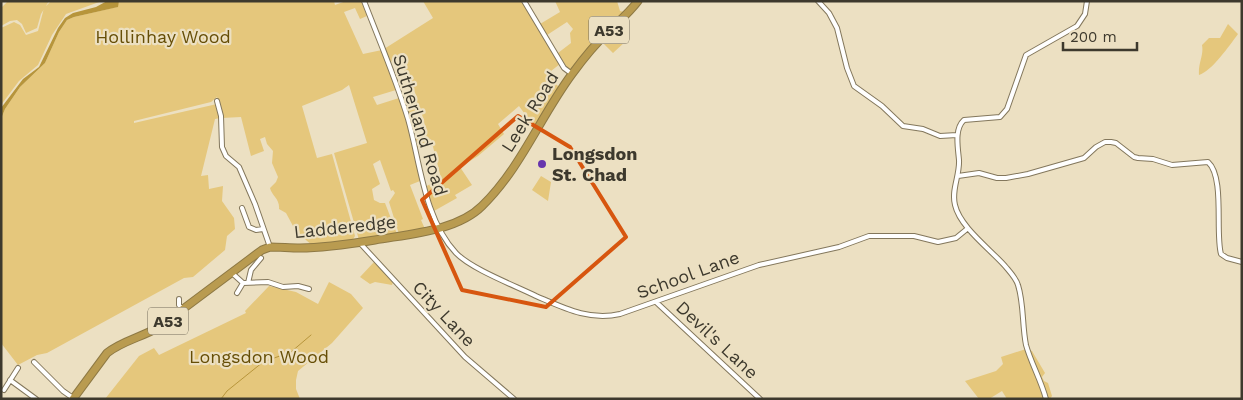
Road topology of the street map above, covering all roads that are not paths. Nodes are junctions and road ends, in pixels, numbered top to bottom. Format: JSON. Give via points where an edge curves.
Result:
{"nodes":[{"id":1,"x":364,"y":1,"type":"edge"},
{"id":2,"x":524,"y":1,"type":"edge"},
{"id":3,"x":638,"y":1,"type":"edge"},
{"id":4,"x":818,"y":1,"type":"edge"},
{"id":5,"x":1087,"y":1,"type":"edge"},
{"id":6,"x":572,"y":74,"type":"junction"},
{"id":7,"x":217,"y":101,"type":"dead end"},
{"id":8,"x":958,"y":134,"type":"junction"},
{"id":9,"x":958,"y":176,"type":"junction"},
{"id":10,"x":242,"y":208,"type":"dead end"},
{"id":11,"x":263,"y":228,"type":"junction"},
{"id":12,"x":439,"y":228,"type":"junction"},
{"id":13,"x":967,"y":229,"type":"junction"},
{"id":14,"x":359,"y":242,"type":"junction"},
{"id":15,"x":270,"y":247,"type":"junction"},
{"id":16,"x":261,"y":258,"type":"dead end"},
{"id":17,"x":1242,"y":262,"type":"edge"},
{"id":18,"x":232,"y":273,"type":"junction"},
{"id":19,"x":246,"y":283,"type":"junction"},
{"id":20,"x":310,"y":288,"type":"dead end"},
{"id":21,"x":237,"y":292,"type":"dead end"},
{"id":22,"x":179,"y":299,"type":"dead end"},
{"id":23,"x":656,"y":302,"type":"junction"},
{"id":24,"x":183,"y":310,"type":"junction"},
{"id":25,"x":34,"y":362,"type":"dead end"},
{"id":26,"x":18,"y":368,"type":"dead end"},
{"id":27,"x":10,"y":380,"type":"junction"},
{"id":28,"x":4,"y":390,"type":"dead end"},
{"id":29,"x":73,"y":398,"type":"edge"},
{"id":30,"x":36,"y":399,"type":"edge"},
{"id":31,"x":514,"y":399,"type":"edge"},
{"id":32,"x":760,"y":399,"type":"edge"},
{"id":33,"x":1046,"y":399,"type":"edge"}],
"edges":[{"from":1,"to":12,"type":"street","name":"Sutherland Road","via":[[408,118],[424,188]]},
{"from":2,"to":6,"type":"street","via":[[564,68]]},
{"from":3,"to":6,"type":"highway","name":"Leek Road","number":"A53","via":[[596,43]]},
{"from":4,"to":8,"type":"street","via":[[838,28],[846,68],[854,86],[903,126],[940,136]]},
{"from":5,"to":8,"type":"street","via":[[1085,14],[1077,26],[1026,55],[1003,115],[964,120],[959,125]]},
{"from":6,"to":12,"type":"highway","name":"Leek Road","number":"A53","via":[[508,176],[490,198],[469,216]]},
{"from":7,"to":11,"type":"street","via":[[222,146],[226,156],[239,167]]},
{"from":8,"to":9,"type":"street"},
{"from":9,"to":13,"type":"street","via":[[955,205]]},
{"from":9,"to":17,"type":"street","via":[[979,173],[1006,178],[1028,174],[1084,158],[1105,142],[1116,143],[1134,157],[1172,165],[1208,162],[1213,168],[1218,189],[1221,254]]},
{"from":10,"to":11,"type":"street","via":[[249,227]]},
{"from":11,"to":15,"type":"street"},
{"from":12,"to":14,"type":"highway","name":"Ladderedge","number":"A53"},
{"from":12,"to":23,"type":"street","name":"School Lane","via":[[453,249],[467,261],[576,313],[606,317]]},
{"from":13,"to":23,"type":"street","name":"School Lane","via":[[956,238],[938,242],[914,236],[869,236],[759,265]]},
{"from":13,"to":33,"type":"street","via":[[1018,283],[1026,346]]},
{"from":14,"to":15,"type":"highway","name":"Ladderedge","number":"A53","via":[[321,248]]},
{"from":14,"to":31,"type":"street","name":"City Lane","via":[[465,357]]},
{"from":15,"to":18,"type":"highway","name":"Ladderedge","number":"A53"},
{"from":16,"to":19,"type":"street"},
{"from":18,"to":19,"type":"street"},
{"from":18,"to":24,"type":"highway","name":"Ladderedge","number":"A53"},
{"from":19,"to":20,"type":"street","via":[[268,282],[283,287]]},
{"from":19,"to":21,"type":"street"},
{"from":22,"to":24,"type":"street"},
{"from":23,"to":32,"type":"street","name":"Devil's Lane"},
{"from":24,"to":29,"type":"highway","name":"Ladderedge","number":"A53","via":[[147,334],[107,353]]},
{"from":25,"to":29,"type":"street"},
{"from":26,"to":27,"type":"street"},
{"from":27,"to":28,"type":"street"},
{"from":27,"to":30,"type":"street"}]}
